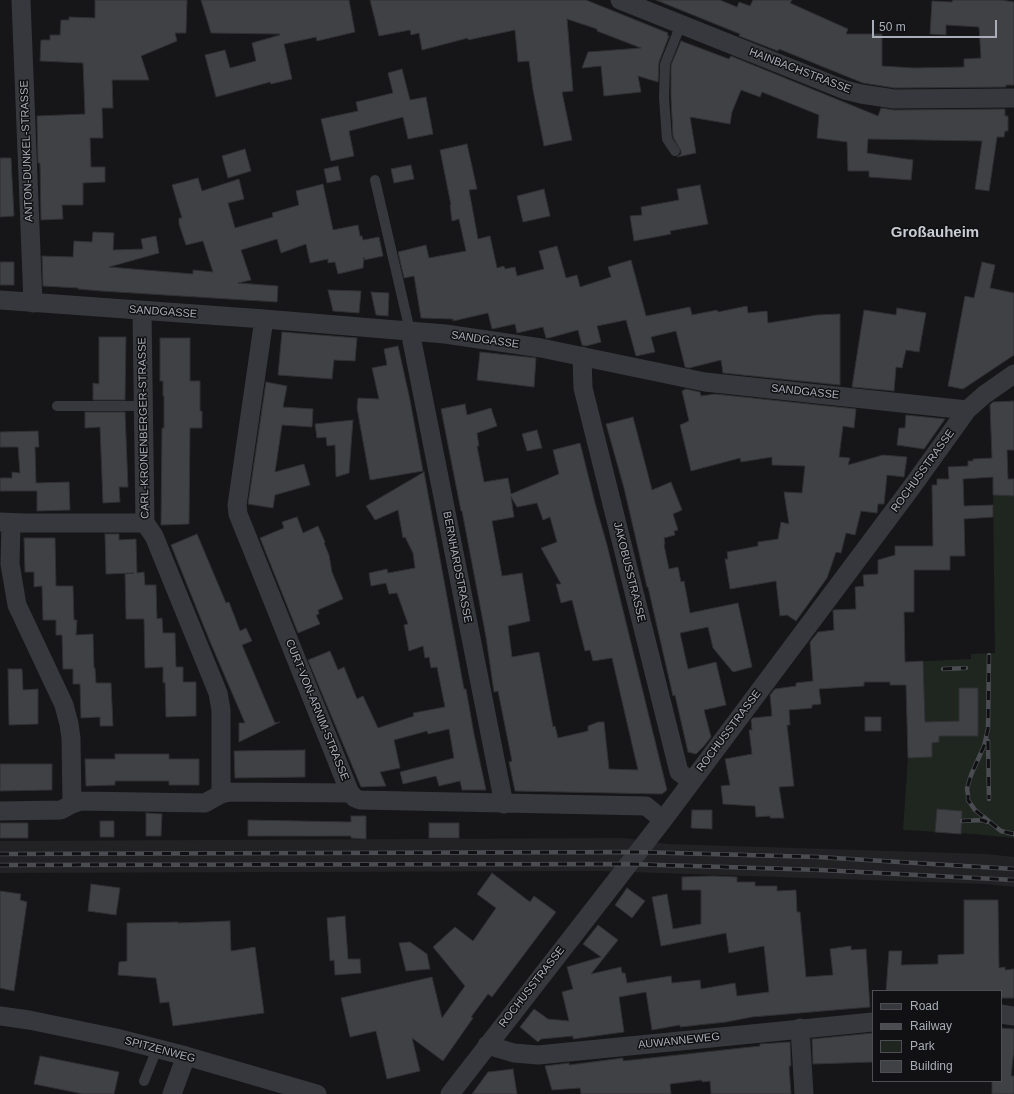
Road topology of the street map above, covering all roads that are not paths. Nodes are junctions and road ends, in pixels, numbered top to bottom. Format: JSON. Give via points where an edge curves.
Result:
{"nodes":[{"id":1,"x":21,"y":0,"type":"edge"},
{"id":2,"x":620,"y":0,"type":"edge"},
{"id":3,"x":640,"y":4,"type":"edge"},
{"id":4,"x":681,"y":24,"type":"junction"},
{"id":5,"x":1014,"y":98,"type":"edge"},
{"id":6,"x":675,"y":151,"type":"dead end"},
{"id":7,"x":375,"y":180,"type":"dead end"},
{"id":8,"x":0,"y":300,"type":"edge"},
{"id":9,"x":32,"y":303,"type":"junction"},
{"id":10,"x":142,"y":311,"type":"junction"},
{"id":11,"x":264,"y":319,"type":"junction"},
{"id":12,"x":410,"y":331,"type":"junction"},
{"id":13,"x":582,"y":356,"type":"junction"},
{"id":14,"x":1014,"y":374,"type":"edge"},
{"id":15,"x":56,"y":406,"type":"dead end"},
{"id":16,"x":143,"y":406,"type":"junction"},
{"id":17,"x":967,"y":410,"type":"junction"},
{"id":18,"x":6,"y":522,"type":"edge"},
{"id":19,"x":145,"y":523,"type":"junction"},
{"id":20,"x":691,"y":781,"type":"junction"},
{"id":21,"x":350,"y":793,"type":"junction"},
{"id":22,"x":221,"y":794,"type":"junction"},
{"id":23,"x":72,"y":804,"type":"junction"},
{"id":24,"x":504,"y":804,"type":"junction"},
{"id":25,"x":0,"y":811,"type":"edge"},
{"id":26,"x":663,"y":820,"type":"junction"},
{"id":27,"x":1002,"y":1014,"type":"edge"},
{"id":28,"x":0,"y":1016,"type":"edge"},
{"id":29,"x":1014,"y":1016,"type":"edge"},
{"id":30,"x":872,"y":1022,"type":"edge"},
{"id":31,"x":800,"y":1028,"type":"junction"},
{"id":32,"x":487,"y":1045,"type":"junction"},
{"id":33,"x":157,"y":1049,"type":"junction"},
{"id":34,"x":186,"y":1056,"type":"junction"},
{"id":35,"x":144,"y":1082,"type":"dead end"},
{"id":36,"x":172,"y":1094,"type":"edge"},
{"id":37,"x":317,"y":1094,"type":"edge"},
{"id":38,"x":450,"y":1094,"type":"edge"},
{"id":39,"x":804,"y":1094,"type":"edge"}],
"edges":[{"from":1,"to":9,"type":"street","name":"ANTON-DUNKEL-STRASSE"},
{"from":2,"to":3,"type":"street","name":"HAINBACHSTRASSE"},
{"from":3,"to":4,"type":"street","name":"HAINBACHSTRASSE"},
{"from":4,"to":5,"type":"street","name":"HAINBACHSTRASSE","via":[[845,90],[861,94],[894,99]]},
{"from":4,"to":6,"type":"lane","via":[[665,64],[664,78],[667,139]]},
{"from":7,"to":12,"type":"lane"},
{"from":8,"to":9,"type":"street","name":"SANDGASSE"},
{"from":9,"to":10,"type":"street","name":"SANDGASSE"},
{"from":10,"to":11,"type":"street","name":"SANDGASSE"},
{"from":10,"to":16,"type":"street","name":"CARL-KRONENBERGER-STRASSE"},
{"from":11,"to":12,"type":"street","name":"SANDGASSE"},
{"from":11,"to":21,"type":"street","name":"CURT-VON-ARNIM-STRASSE","via":[[237,505],[238,514]]},
{"from":12,"to":13,"type":"street","name":"SANDGASSE","via":[[474,338]]},
{"from":12,"to":24,"type":"street","name":"BERNHARDSTRASSE"},
{"from":13,"to":17,"type":"street","name":"SANDGASSE","via":[[705,382]]},
{"from":13,"to":20,"type":"street","name":"JAKOBUSSTRASSE","via":[[583,388],[680,772]]},
{"from":14,"to":17,"type":"street","name":"ROCHUSSTRASSE"},
{"from":15,"to":16,"type":"lane"},
{"from":16,"to":19,"type":"street","name":"CARL-KRONENBERGER-STRASSE"},
{"from":17,"to":20,"type":"street","name":"ROCHUSSTRASSE","via":[[912,488]]},
{"from":18,"to":19,"type":"street"},
{"from":18,"to":23,"type":"street","via":[[17,604],[64,705],[69,724]]},
{"from":19,"to":22,"type":"street","name":"CARL-KRONENBERGER-STRASSE","via":[[154,536],[218,693]]},
{"from":20,"to":26,"type":"street","name":"ROCHUSSTRASSE"},
{"from":21,"to":22,"type":"street"},
{"from":21,"to":24,"type":"street","name":"CURT-VON-ARNIM-STRASSE","via":[[360,800]]},
{"from":22,"to":23,"type":"street","via":[[205,803],[81,801]]},
{"from":23,"to":25,"type":"street","via":[[61,810]]},
{"from":24,"to":26,"type":"street","name":"CURT-VON-ARNIM-STRASSE","via":[[646,806]]},
{"from":26,"to":32,"type":"street","name":"ROCHUSSTRASSE"},
{"from":27,"to":29,"type":"street"},
{"from":28,"to":33,"type":"street","name":"SPITZENWEG","via":[[75,1029]]},
{"from":30,"to":31,"type":"street","name":"AUWANNEWEG"},
{"from":31,"to":32,"type":"street","name":"AUWANNEWEG","via":[[538,1055],[514,1053]]},
{"from":31,"to":39,"type":"street"},
{"from":32,"to":38,"type":"street","name":"ROCHUSSTRASSE"},
{"from":33,"to":34,"type":"street","name":"SPITZENWEG"},
{"from":33,"to":35,"type":"lane"},
{"from":34,"to":36,"type":"street"},
{"from":34,"to":37,"type":"street","name":"SPITZENWEG"}]}
